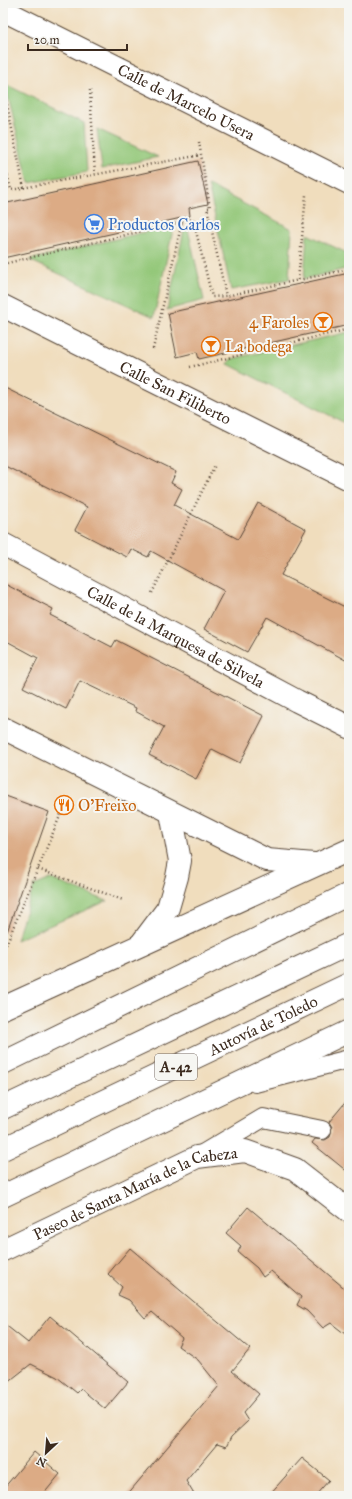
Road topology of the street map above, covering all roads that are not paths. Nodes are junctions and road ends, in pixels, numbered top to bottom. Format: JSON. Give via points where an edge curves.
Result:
{"nodes":[{"id":1,"x":3,"y":10,"type":"edge"},
{"id":2,"x":349,"y":183,"type":"edge"},
{"id":3,"x":3,"y":306,"type":"edge"},
{"id":4,"x":349,"y":479,"type":"edge"},
{"id":5,"x":3,"y":544,"type":"edge"},
{"id":6,"x":349,"y":727,"type":"edge"},
{"id":7,"x":3,"y":728,"type":"edge"},
{"id":8,"x":171,"y":813,"type":"junction"},
{"id":9,"x":349,"y":850,"type":"edge"},
{"id":10,"x":317,"y":865,"type":"junction"},
{"id":11,"x":349,"y":894,"type":"edge"},
{"id":12,"x":349,"y":944,"type":"edge"},
{"id":13,"x":140,"y":946,"type":"junction"},
{"id":14,"x":349,"y":984,"type":"edge"},
{"id":15,"x":3,"y":1008,"type":"edge"},
{"id":16,"x":349,"y":1031,"type":"edge"},
{"id":17,"x":349,"y":1059,"type":"edge"},
{"id":18,"x":3,"y":1062,"type":"edge"},
{"id":19,"x":220,"y":1092,"type":"junction"},
{"id":20,"x":3,"y":1108,"type":"edge"},
{"id":21,"x":322,"y":1130,"type":"dead end"},
{"id":22,"x":3,"y":1149,"type":"edge"},
{"id":23,"x":197,"y":1157,"type":"junction"},
{"id":24,"x":3,"y":1196,"type":"edge"},
{"id":25,"x":349,"y":1211,"type":"edge"},
{"id":26,"x":3,"y":1250,"type":"edge"}],
"edges":[{"from":1,"to":2,"type":"main road","name":"Calle de Marcelo Usera"},
{"from":3,"to":4,"type":"main road","name":"Calle San Filiberto"},
{"from":5,"to":6,"type":"main road","name":"Calle de la Marquesa de Silvela"},
{"from":7,"to":8,"type":"main road"},
{"from":8,"to":10,"type":"main road","via":[[267,860]]},
{"from":8,"to":13,"type":"main road","via":[[180,861],[177,877],[168,908]]},
{"from":9,"to":10,"type":"main road"},
{"from":10,"to":13,"type":"main road"},
{"from":11,"to":18,"type":"main road"},
{"from":12,"to":20,"type":"main road","number":"A-42"},
{"from":13,"to":15,"type":"main road"},
{"from":14,"to":22,"type":"main road","name":"Autovía de Toledo","number":"A-42"},
{"from":16,"to":19,"type":"main road"},
{"from":17,"to":19,"type":"lane"},
{"from":19,"to":24,"type":"main road"},
{"from":21,"to":23,"type":"lane","via":[[263,1118]]},
{"from":23,"to":25,"type":"main road","name":"Paseo de Santa María de la Cabeza","via":[[245,1151],[295,1169]]},
{"from":23,"to":26,"type":"main road","name":"Paseo de Santa María de la Cabeza"}]}
